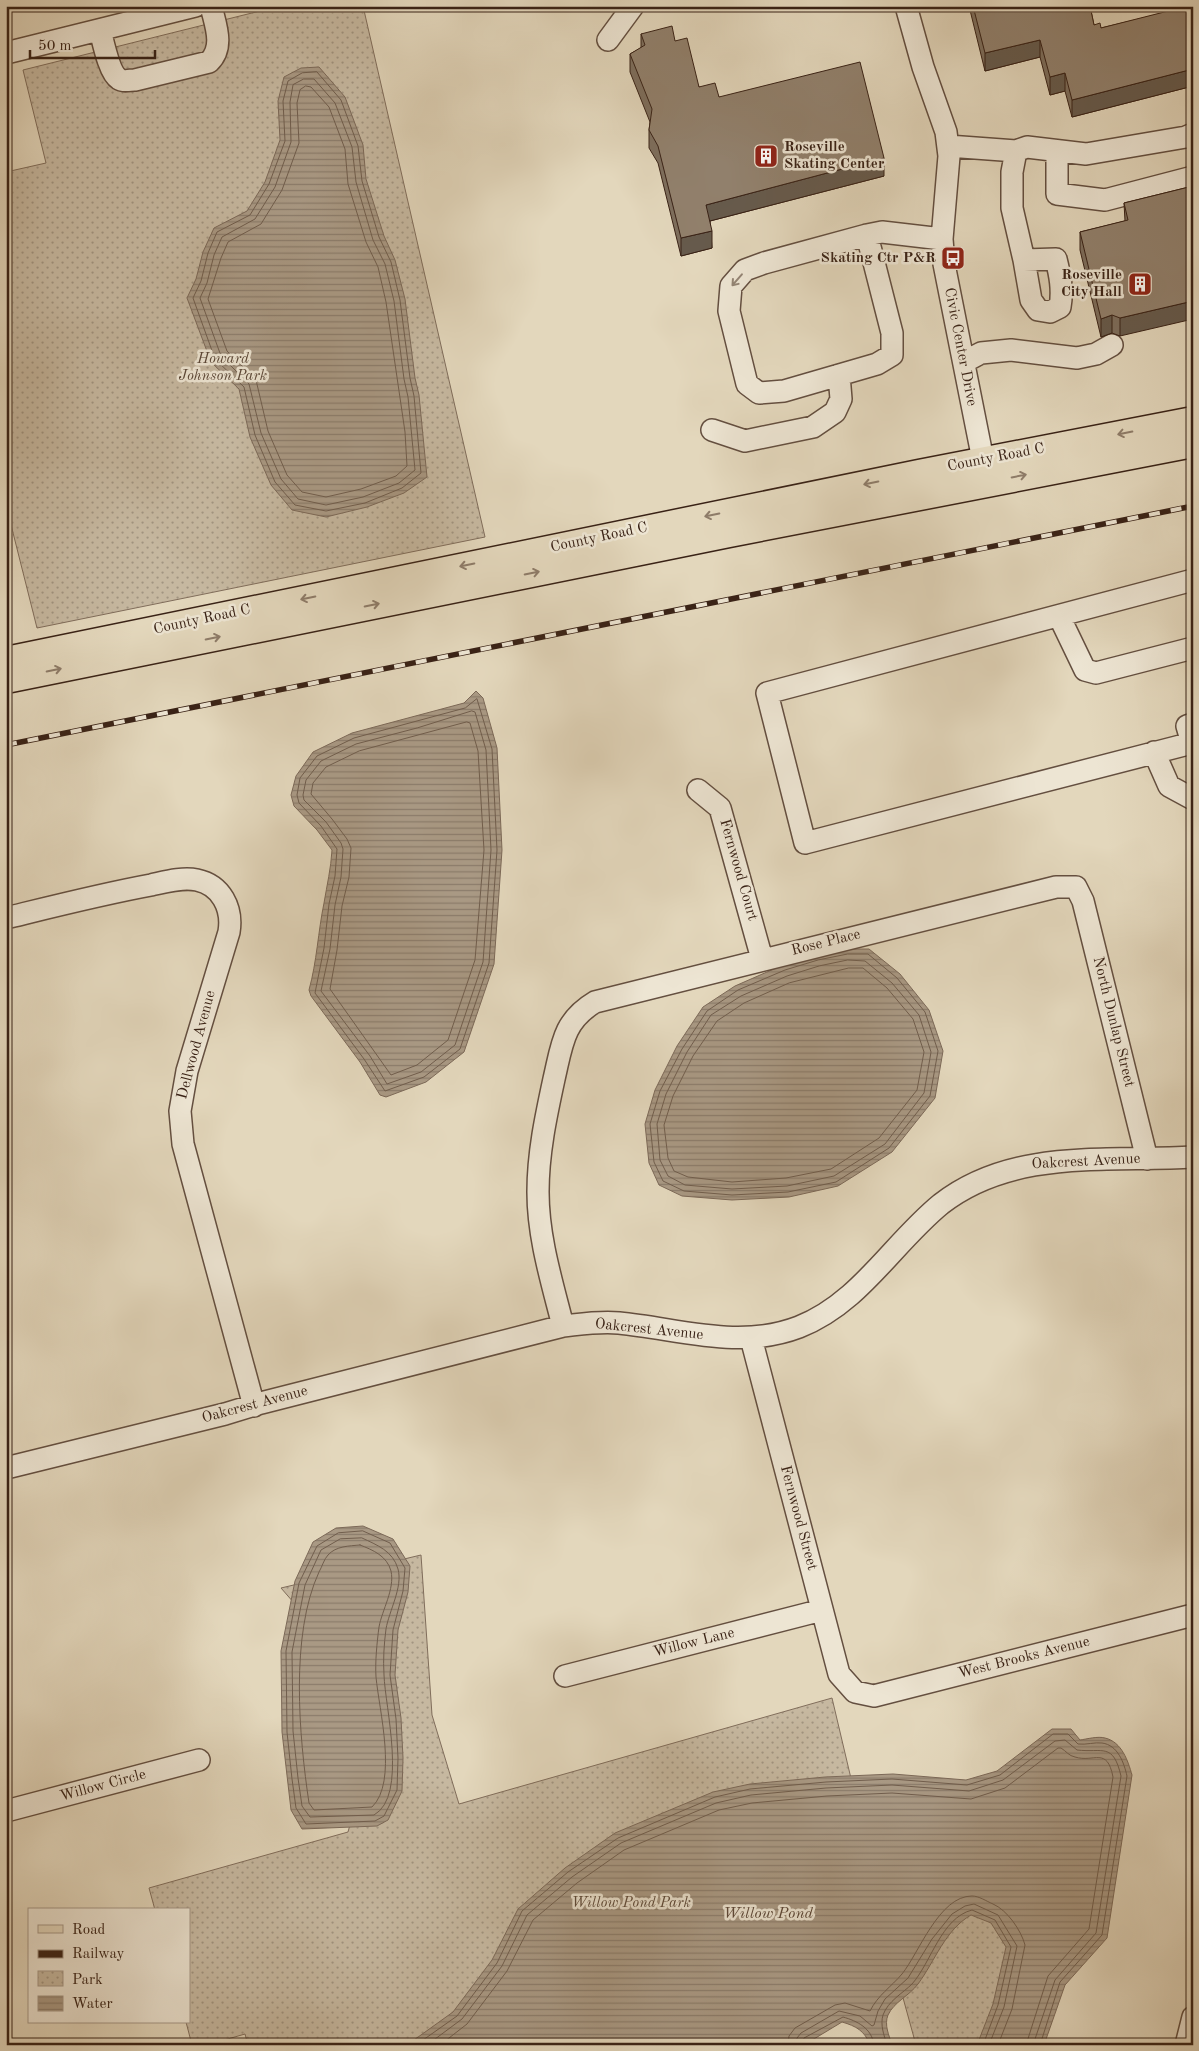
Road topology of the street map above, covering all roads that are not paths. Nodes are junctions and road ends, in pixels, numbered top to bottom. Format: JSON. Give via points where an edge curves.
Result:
{"nodes":[{"id":1,"x":196,"y":6,"type":"edge"},
{"id":2,"x":211,"y":6,"type":"edge"},
{"id":3,"x":633,"y":6,"type":"edge"},
{"id":4,"x":906,"y":6,"type":"edge"},
{"id":5,"x":166,"y":10,"type":"edge"},
{"id":6,"x":100,"y":30,"type":"junction"},
{"id":7,"x":608,"y":40,"type":"dead end"},
{"id":8,"x":6,"y":53,"type":"edge"},
{"id":9,"x":1193,"y":134,"type":"edge"},
{"id":10,"x":948,"y":146,"type":"junction"},
{"id":11,"x":1057,"y":151,"type":"junction"},
{"id":12,"x":1016,"y":152,"type":"junction"},
{"id":13,"x":1193,"y":177,"type":"edge"},
{"id":14,"x":867,"y":235,"type":"junction"},
{"id":15,"x":942,"y":239,"type":"junction"},
{"id":16,"x":1024,"y":260,"type":"dead end"},
{"id":17,"x":1112,"y":345,"type":"dead end"},
{"id":18,"x":964,"y":362,"type":"junction"},
{"id":19,"x":840,"y":375,"type":"junction"},
{"id":20,"x":1193,"y":420,"type":"edge"},
{"id":21,"x":712,"y":430,"type":"dead end"},
{"id":22,"x":1193,"y":444,"type":"edge"},
{"id":23,"x":986,"y":471,"type":"junction"},
{"id":24,"x":1193,"y":580,"type":"edge"},
{"id":25,"x":1059,"y":616,"type":"junction"},
{"id":26,"x":1193,"y":648,"type":"edge"},
{"id":27,"x":6,"y":660,"type":"edge"},
{"id":28,"x":6,"y":680,"type":"edge"},
{"id":29,"x":1193,"y":724,"type":"edge"},
{"id":30,"x":1154,"y":752,"type":"junction"},
{"id":31,"x":698,"y":790,"type":"dead end"},
{"id":32,"x":1193,"y":799,"type":"edge"},
{"id":33,"x":1076,"y":888,"type":"joint"},
{"id":34,"x":6,"y":918,"type":"edge"},
{"id":35,"x":762,"y":959,"type":"junction"},
{"id":36,"x":1193,"y":1157,"type":"edge"},
{"id":37,"x":1147,"y":1159,"type":"junction"},
{"id":38,"x":563,"y":1326,"type":"junction"},
{"id":39,"x":751,"y":1338,"type":"junction"},
{"id":40,"x":254,"y":1406,"type":"junction"},
{"id":41,"x":6,"y":1468,"type":"edge"},
{"id":42,"x":822,"y":1610,"type":"junction"},
{"id":43,"x":1193,"y":1615,"type":"edge"},
{"id":44,"x":565,"y":1676,"type":"dead end"},
{"id":45,"x":855,"y":1692,"type":"joint"},
{"id":46,"x":199,"y":1760,"type":"dead end"},
{"id":47,"x":6,"y":1811,"type":"edge"},
{"id":48,"x":1193,"y":2018,"type":"edge"},
{"id":49,"x":1186,"y":2045,"type":"edge"}],
"edges":[{"from":1,"to":5,"type":"street"},
{"from":2,"to":6,"type":"street","via":[[218,48],[209,62],[135,80],[118,79],[112,70]]},
{"from":3,"to":7,"type":"street"},
{"from":4,"to":10,"type":"street","name":"Civic Center Drive"},
{"from":5,"to":6,"type":"street"},
{"from":6,"to":8,"type":"street"},
{"from":9,"to":11,"type":"street","via":[[1086,154]]},
{"from":10,"to":12,"type":"street"},
{"from":10,"to":15,"type":"street","name":"Civic Center Drive"},
{"from":11,"to":12,"type":"street","via":[[1026,147]]},
{"from":11,"to":13,"type":"street","via":[[1057,194],[1106,200]]},
{"from":12,"to":16,"type":"street","via":[[1012,172],[1012,208]]},
{"from":14,"to":15,"type":"street","via":[[882,232]]},
{"from":14,"to":19,"type":"street","via":[[892,333],[892,355],[877,364]]},
{"from":14,"to":19,"type":"street","one_way":true,"via":[[764,263],[746,270],[731,286],[729,311],[747,384],[759,392],[784,391]]},
{"from":15,"to":18,"type":"street","name":"Civic Center Drive"},
{"from":17,"to":18,"type":"street","via":[[1096,354],[1077,358],[1011,350],[981,353]]},
{"from":18,"to":23,"type":"street","name":"Civic Center Drive"},
{"from":19,"to":21,"type":"street","via":[[841,399],[834,412],[813,427],[745,441]]},
{"from":20,"to":23,"type":"main road","name":"County Road C","one_way":true},
{"from":23,"to":22,"type":"main road","name":"County Road C","one_way":true},
{"from":23,"to":27,"type":"main road","name":"County Road C","one_way":true},
{"from":28,"to":23,"type":"main road","name":"County Road C","one_way":true},
{"from":24,"to":25,"type":"street"},
{"from":25,"to":26,"type":"street","via":[[1085,670],[1096,673]]},
{"from":25,"to":30,"type":"street","via":[[768,693],[805,843]]},
{"from":29,"to":30,"type":"street","via":[[1187,726],[1192,743]]},
{"from":30,"to":32,"type":"street","via":[[1169,786]]},
{"from":31,"to":35,"type":"street","name":"Fernwood Court","via":[[720,808]]},
{"from":33,"to":35,"type":"street","name":"Rose Place","via":[[1056,887]]},
{"from":33,"to":37,"type":"street","name":"North Dunlap Street","via":[[1083,901]]},
{"from":34,"to":40,"type":"street","name":"Dellwood Avenue","via":[[102,894],[179,880],[195,879],[207,883],[226,901],[230,914],[229,932],[187,1071],[180,1111],[183,1144]]},
{"from":35,"to":38,"type":"street","name":"Rose Place","via":[[595,1002],[580,1011],[564,1034],[539,1155],[538,1193],[541,1232]]},
{"from":36,"to":37,"type":"street","name":"Oakcrest Avenue"},
{"from":37,"to":39,"type":"street","name":"Oakcrest Avenue","via":[[1041,1163],[989,1177],[941,1204],[843,1302],[799,1327]]},
{"from":38,"to":39,"type":"street","name":"Oakcrest Avenue","via":[[617,1323],[721,1338]]},
{"from":38,"to":40,"type":"street","name":"Oakcrest Avenue"},
{"from":39,"to":42,"type":"street","name":"Fernwood Street"},
{"from":40,"to":41,"type":"street","name":"Oakcrest Avenue"},
{"from":42,"to":44,"type":"street","name":"Willow Lane"},
{"from":42,"to":45,"type":"street","name":"Fernwood Street","via":[[839,1674]]},
{"from":43,"to":45,"type":"street","name":"West Brooks Avenue","via":[[874,1696]]},
{"from":46,"to":47,"type":"street","name":"Willow Circle"},
{"from":48,"to":49,"type":"street"}]}
